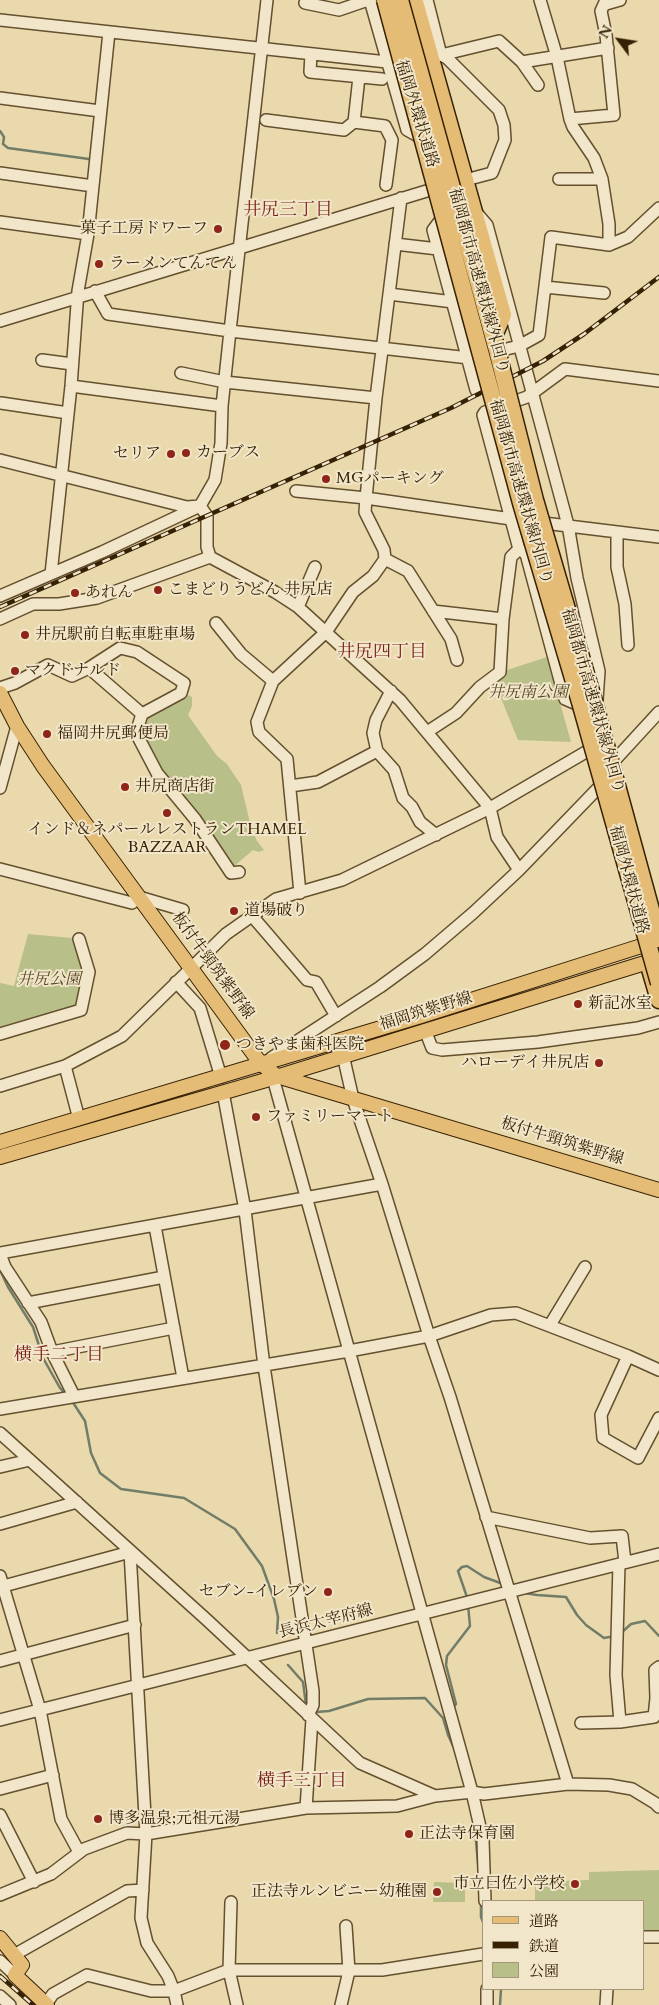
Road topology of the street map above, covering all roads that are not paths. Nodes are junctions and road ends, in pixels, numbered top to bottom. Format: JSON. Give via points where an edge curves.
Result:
{"nodes":[{"id":1,"x":267,"y":0,"type":"edge"},
{"id":2,"x":540,"y":0,"type":"edge"},
{"id":3,"x":620,"y":0,"type":"edge"},
{"id":4,"x":392,"y":2,"type":"edge"},
{"id":5,"x":606,"y":2,"type":"edge"},
{"id":6,"x":305,"y":3,"type":"dead end"},
{"id":7,"x":0,"y":20,"type":"edge"},
{"id":8,"x":109,"y":32,"type":"junction"},
{"id":9,"x":608,"y":48,"type":"junction"},
{"id":10,"x":263,"y":49,"type":"junction"},
{"id":11,"x":312,"y":54,"type":"junction"},
{"id":12,"x":442,"y":55,"type":"junction"},
{"id":13,"x":557,"y":57,"type":"junction"},
{"id":14,"x":387,"y":62,"type":"junction"},
{"id":15,"x":522,"y":62,"type":"junction"},
{"id":16,"x":359,"y":77,"type":"junction"},
{"id":17,"x":382,"y":79,"type":"dead end"},
{"id":18,"x":538,"y":85,"type":"dead end"},
{"id":19,"x":0,"y":98,"type":"edge"},
{"id":20,"x":100,"y":111,"type":"junction"},
{"id":21,"x":570,"y":119,"type":"junction"},
{"id":22,"x":266,"y":120,"type":"dead end"},
{"id":23,"x":354,"y":122,"type":"junction"},
{"id":24,"x":427,"y":144,"type":"junction"},
{"id":25,"x":0,"y":173,"type":"edge"},
{"id":26,"x":560,"y":179,"type":"dead end"},
{"id":27,"x":602,"y":179,"type":"junction"},
{"id":28,"x":386,"y":185,"type":"dead end"},
{"id":29,"x":446,"y":185,"type":"junction"},
{"id":30,"x":93,"y":186,"type":"junction"},
{"id":31,"x":401,"y":198,"type":"junction"},
{"id":32,"x":473,"y":208,"type":"junction"},
{"id":33,"x":659,"y":208,"type":"edge"},
{"id":34,"x":0,"y":222,"type":"edge"},
{"id":35,"x":439,"y":222,"type":"junction"},
{"id":36,"x":88,"y":234,"type":"junction"},
{"id":37,"x":395,"y":244,"type":"junction"},
{"id":38,"x":609,"y":245,"type":"junction"},
{"id":39,"x":241,"y":248,"type":"junction"},
{"id":40,"x":438,"y":249,"type":"junction"},
{"id":41,"x":545,"y":287,"type":"junction"},
{"id":42,"x":95,"y":291,"type":"junction"},
{"id":43,"x":389,"y":294,"type":"junction"},
{"id":44,"x":604,"y":294,"type":"dead end"},
{"id":45,"x":78,"y":297,"type":"junction"},
{"id":46,"x":459,"y":299,"type":"junction"},
{"id":47,"x":0,"y":321,"type":"edge"},
{"id":48,"x":230,"y":331,"type":"junction"},
{"id":49,"x":519,"y":346,"type":"junction"},
{"id":50,"x":382,"y":349,"type":"junction"},
{"id":51,"x":485,"y":351,"type":"junction"},
{"id":52,"x":42,"y":360,"type":"dead end"},
{"id":53,"x":72,"y":364,"type":"junction"},
{"id":54,"x":181,"y":373,"type":"dead end"},
{"id":55,"x":659,"y":381,"type":"edge"},
{"id":56,"x":225,"y":382,"type":"junction"},
{"id":57,"x":71,"y":386,"type":"junction"},
{"id":58,"x":476,"y":390,"type":"dead end"},
{"id":59,"x":533,"y":392,"type":"junction"},
{"id":60,"x":376,"y":398,"type":"junction"},
{"id":61,"x":1,"y":403,"type":"dead end"},
{"id":62,"x":504,"y":405,"type":"junction"},
{"id":63,"x":222,"y":406,"type":"junction"},
{"id":64,"x":68,"y":413,"type":"junction"},
{"id":65,"x":0,"y":460,"type":"edge"},
{"id":66,"x":60,"y":475,"type":"junction"},
{"id":67,"x":296,"y":491,"type":"dead end"},
{"id":68,"x":366,"y":498,"type":"junction"},
{"id":69,"x":200,"y":506,"type":"junction"},
{"id":70,"x":511,"y":519,"type":"junction"},
{"id":71,"x":528,"y":521,"type":"junction"},
{"id":72,"x":546,"y":523,"type":"junction"},
{"id":73,"x":568,"y":525,"type":"junction"},
{"id":74,"x":617,"y":532,"type":"junction"},
{"id":75,"x":659,"y":537,"type":"edge"},
{"id":76,"x":519,"y":550,"type":"junction"},
{"id":77,"x":210,"y":557,"type":"junction"},
{"id":78,"x":385,"y":559,"type":"junction"},
{"id":79,"x":314,"y":567,"type":"dead end"},
{"id":80,"x":51,"y":574,"type":"junction"},
{"id":81,"x":0,"y":596,"type":"edge"},
{"id":82,"x":298,"y":607,"type":"junction"},
{"id":83,"x":433,"y":611,"type":"junction"},
{"id":84,"x":0,"y":619,"type":"edge"},
{"id":85,"x":504,"y":619,"type":"junction"},
{"id":86,"x":216,"y":623,"type":"dead end"},
{"id":87,"x":326,"y":632,"type":"junction"},
{"id":88,"x":628,"y":645,"type":"dead end"},
{"id":89,"x":457,"y":660,"type":"dead end"},
{"id":90,"x":89,"y":668,"type":"junction"},
{"id":91,"x":273,"y":681,"type":"junction"},
{"id":92,"x":0,"y":688,"type":"edge"},
{"id":93,"x":391,"y":692,"type":"junction"},
{"id":94,"x":0,"y":693,"type":"edge"},
{"id":95,"x":598,"y":700,"type":"junction"},
{"id":96,"x":579,"y":705,"type":"junction"},
{"id":97,"x":659,"y":712,"type":"edge"},
{"id":98,"x":142,"y":714,"type":"junction"},
{"id":99,"x":17,"y":726,"type":"junction"},
{"id":100,"x":427,"y":732,"type":"junction"},
{"id":101,"x":591,"y":749,"type":"junction"},
{"id":102,"x":377,"y":751,"type":"junction"},
{"id":103,"x":614,"y":761,"type":"junction"},
{"id":104,"x":602,"y":784,"type":"junction"},
{"id":105,"x":290,"y":786,"type":"junction"},
{"id":106,"x":0,"y":788,"type":"edge"},
{"id":107,"x":490,"y":808,"type":"junction"},
{"id":108,"x":436,"y":835,"type":"junction"},
{"id":109,"x":0,"y":869,"type":"edge"},
{"id":110,"x":520,"y":870,"type":"junction"},
{"id":111,"x":238,"y":872,"type":"dead end"},
{"id":112,"x":300,"y":894,"type":"junction"},
{"id":113,"x":139,"y":897,"type":"junction"},
{"id":114,"x":183,"y":910,"type":"dead end"},
{"id":115,"x":252,"y":917,"type":"junction"},
{"id":116,"x":659,"y":923,"type":"edge"},
{"id":117,"x":79,"y":939,"type":"dead end"},
{"id":118,"x":654,"y":949,"type":"edge"},
{"id":119,"x":191,"y":967,"type":"junction"},
{"id":120,"x":176,"y":982,"type":"junction"},
{"id":121,"x":659,"y":983,"type":"edge"},
{"id":122,"x":659,"y":1000,"type":"edge"},
{"id":123,"x":336,"y":1016,"type":"junction"},
{"id":124,"x":659,"y":1022,"type":"edge"},
{"id":125,"x":425,"y":1030,"type":"junction"},
{"id":126,"x":0,"y":1034,"type":"edge"},
{"id":127,"x":343,"y":1055,"type":"junction"},
{"id":128,"x":261,"y":1064,"type":"junction"},
{"id":129,"x":65,"y":1066,"type":"junction"},
{"id":130,"x":221,"y":1077,"type":"junction"},
{"id":131,"x":275,"y":1077,"type":"junction"},
{"id":132,"x":0,"y":1086,"type":"edge"},
{"id":133,"x":223,"y":1092,"type":"junction"},
{"id":134,"x":353,"y":1099,"type":"junction"},
{"id":135,"x":79,"y":1119,"type":"junction"},
{"id":136,"x":0,"y":1142,"type":"edge"},
{"id":137,"x":0,"y":1157,"type":"edge"},
{"id":138,"x":382,"y":1184,"type":"junction"},
{"id":139,"x":659,"y":1190,"type":"edge"},
{"id":140,"x":306,"y":1198,"type":"junction"},
{"id":141,"x":245,"y":1210,"type":"junction"},
{"id":142,"x":155,"y":1226,"type":"junction"},
{"id":143,"x":0,"y":1254,"type":"edge"},
{"id":144,"x":585,"y":1267,"type":"dead end"},
{"id":145,"x":164,"y":1277,"type":"junction"},
{"id":146,"x":28,"y":1303,"type":"junction"},
{"id":147,"x":550,"y":1325,"type":"junction"},
{"id":148,"x":174,"y":1328,"type":"junction"},
{"id":149,"x":429,"y":1336,"type":"junction"},
{"id":150,"x":350,"y":1351,"type":"junction"},
{"id":151,"x":52,"y":1352,"type":"junction"},
{"id":152,"x":628,"y":1356,"type":"junction"},
{"id":153,"x":264,"y":1366,"type":"junction"},
{"id":154,"x":659,"y":1370,"type":"edge"},
{"id":155,"x":183,"y":1378,"type":"junction"},
{"id":156,"x":69,"y":1397,"type":"junction"},
{"id":157,"x":0,"y":1410,"type":"edge"},
{"id":158,"x":659,"y":1418,"type":"edge"},
{"id":159,"x":0,"y":1433,"type":"edge"},
{"id":160,"x":30,"y":1460,"type":"junction"},
{"id":161,"x":0,"y":1467,"type":"edge"},
{"id":162,"x":77,"y":1502,"type":"junction"},
{"id":163,"x":486,"y":1517,"type":"junction"},
{"id":164,"x":0,"y":1524,"type":"edge"},
{"id":165,"x":130,"y":1552,"type":"junction"},
{"id":166,"x":659,"y":1554,"type":"edge"},
{"id":167,"x":622,"y":1563,"type":"junction"},
{"id":168,"x":1,"y":1583,"type":"edge"},
{"id":169,"x":509,"y":1592,"type":"junction"},
{"id":170,"x":423,"y":1614,"type":"junction"},
{"id":171,"x":135,"y":1625,"type":"junction"},
{"id":172,"x":305,"y":1643,"type":"junction"},
{"id":173,"x":25,"y":1654,"type":"junction"},
{"id":174,"x":248,"y":1658,"type":"junction"},
{"id":175,"x":0,"y":1661,"type":"edge"},
{"id":176,"x":659,"y":1667,"type":"edge"},
{"id":177,"x":138,"y":1685,"type":"junction"},
{"id":178,"x":40,"y":1710,"type":"junction"},
{"id":179,"x":311,"y":1713,"type":"junction"},
{"id":180,"x":0,"y":1720,"type":"edge"},
{"id":181,"x":620,"y":1722,"type":"junction"},
{"id":182,"x":580,"y":1723,"type":"dead end"},
{"id":183,"x":53,"y":1775,"type":"junction"},
{"id":184,"x":568,"y":1784,"type":"junction"},
{"id":185,"x":0,"y":1789,"type":"edge"},
{"id":186,"x":469,"y":1792,"type":"junction"},
{"id":187,"x":435,"y":1796,"type":"junction"},
{"id":188,"x":647,"y":1798,"type":"junction"},
{"id":189,"x":659,"y":1798,"type":"edge"},
{"id":190,"x":659,"y":1807,"type":"edge"},
{"id":191,"x":306,"y":1808,"type":"junction"},
{"id":192,"x":0,"y":1815,"type":"edge"},
{"id":193,"x":146,"y":1834,"type":"junction"},
{"id":194,"x":79,"y":1852,"type":"junction"},
{"id":195,"x":34,"y":1882,"type":"junction"},
{"id":196,"x":143,"y":1890,"type":"junction"},
{"id":197,"x":0,"y":1895,"type":"edge"},
{"id":198,"x":485,"y":1900,"type":"edge"},
{"id":199,"x":231,"y":1902,"type":"dead end"},
{"id":200,"x":346,"y":1926,"type":"dead end"},
{"id":201,"x":644,"y":1937,"type":"edge"},
{"id":202,"x":659,"y":1937,"type":"edge"},
{"id":203,"x":0,"y":1938,"type":"edge"},
{"id":204,"x":482,"y":1954,"type":"edge"},
{"id":205,"x":14,"y":1955,"type":"junction"},
{"id":206,"x":0,"y":1961,"type":"edge"},
{"id":207,"x":229,"y":1970,"type":"junction"},
{"id":208,"x":349,"y":1971,"type":"junction"},
{"id":209,"x":15,"y":1975,"type":"junction"},
{"id":210,"x":487,"y":1990,"type":"edge"},
{"id":211,"x":607,"y":1990,"type":"edge"},
{"id":212,"x":174,"y":1991,"type":"junction"},
{"id":213,"x":0,"y":1996,"type":"edge"},
{"id":214,"x":10,"y":2005,"type":"edge"},
{"id":215,"x":46,"y":2005,"type":"edge"},
{"id":216,"x":177,"y":2005,"type":"edge"},
{"id":217,"x":237,"y":2005,"type":"edge"},
{"id":218,"x":341,"y":2005,"type":"edge"},
{"id":219,"x":488,"y":2005,"type":"edge"},
{"id":220,"x":606,"y":2005,"type":"edge"}],
"edges":[{"from":1,"to":10,"type":"street"},
{"from":2,"to":13,"type":"street"},
{"from":3,"to":5,"type":"street"},
{"from":4,"to":6,"type":"street","via":[[339,10]]},
{"from":4,"to":12,"type":"street"},
{"from":4,"to":14,"type":"street"},
{"from":4,"to":24,"type":"highway","name":"福岡外環状道路","via":[[401,68]]},
{"from":4,"to":29,"type":"highway"},
{"from":4,"to":118,"type":"highway","name":"福岡都市高速環状線外回り","bridge":true,"via":[[498,350],[534,500],[593,698]]},
{"from":4,"to":121,"type":"highway","name":"福岡都市高速環状線内回り","bridge":true,"via":[[522,503]]},
{"from":5,"to":9,"type":"street","via":[[601,12]]},
{"from":7,"to":8,"type":"street"},
{"from":8,"to":10,"type":"street"},
{"from":8,"to":20,"type":"street"},
{"from":9,"to":13,"type":"street"},
{"from":9,"to":21,"type":"street","via":[[614,115]]},
{"from":10,"to":11,"type":"street"},
{"from":10,"to":39,"type":"street"},
{"from":11,"to":14,"type":"street"},
{"from":11,"to":16,"type":"street","via":[[310,72]]},
{"from":12,"to":15,"type":"street","via":[[499,41]]},
{"from":12,"to":29,"type":"street","via":[[499,110],[505,140],[492,173]]},
{"from":13,"to":15,"type":"street"},
{"from":13,"to":21,"type":"street"},
{"from":14,"to":24,"type":"street","via":[[408,130]]},
{"from":15,"to":18,"type":"street"},
{"from":16,"to":17,"type":"street"},
{"from":16,"to":23,"type":"street"},
{"from":19,"to":20,"type":"street"},
{"from":20,"to":30,"type":"street"},
{"from":21,"to":27,"type":"street","via":[[594,158]]},
{"from":22,"to":23,"type":"street","via":[[344,130]]},
{"from":23,"to":28,"type":"street","via":[[385,126],[392,140]]},
{"from":24,"to":29,"type":"highway","via":[[424,163]]},
{"from":25,"to":30,"type":"street"},
{"from":26,"to":27,"type":"street"},
{"from":27,"to":38,"type":"street"},
{"from":29,"to":31,"type":"street"},
{"from":29,"to":32,"type":"highway"},
{"from":29,"to":35,"type":"highway"},
{"from":29,"to":46,"type":"highway","name":"福岡外環状道路"},
{"from":29,"to":51,"type":"highway","name":"福岡外環状道路"},
{"from":30,"to":36,"type":"street"},
{"from":31,"to":37,"type":"street"},
{"from":31,"to":39,"type":"street"},
{"from":32,"to":49,"type":"street","via":[[487,224]]},
{"from":32,"to":51,"type":"highway","via":[[503,315]]},
{"from":33,"to":38,"type":"street","via":[[628,237]]},
{"from":34,"to":36,"type":"street"},
{"from":35,"to":40,"type":"street","via":[[433,230]]},
{"from":35,"to":46,"type":"highway"},
{"from":36,"to":45,"type":"street"},
{"from":37,"to":40,"type":"street"},
{"from":37,"to":43,"type":"street"},
{"from":38,"to":41,"type":"street","via":[[551,237]]},
{"from":39,"to":42,"type":"street"},
{"from":39,"to":48,"type":"street"},
{"from":40,"to":46,"type":"street"},
{"from":41,"to":44,"type":"street"},
{"from":41,"to":49,"type":"street","via":[[539,336]]},
{"from":42,"to":45,"type":"street"},
{"from":42,"to":48,"type":"street","via":[[108,314]]},
{"from":43,"to":46,"type":"street"},
{"from":43,"to":50,"type":"street"},
{"from":45,"to":47,"type":"street"},
{"from":45,"to":53,"type":"street"},
{"from":46,"to":51,"type":"highway","name":"福岡外環状道路"},
{"from":48,"to":50,"type":"street"},
{"from":48,"to":56,"type":"street"},
{"from":49,"to":51,"type":"street"},
{"from":49,"to":59,"type":"street"},
{"from":50,"to":51,"type":"street"},
{"from":50,"to":60,"type":"street"},
{"from":51,"to":58,"type":"street"},
{"from":51,"to":62,"type":"highway","name":"福岡外環状道路"},
{"from":52,"to":53,"type":"street"},
{"from":53,"to":57,"type":"street"},
{"from":54,"to":56,"type":"street"},
{"from":55,"to":59,"type":"street","via":[[565,369]]},
{"from":56,"to":60,"type":"street"},
{"from":56,"to":63,"type":"street"},
{"from":57,"to":63,"type":"street"},
{"from":57,"to":64,"type":"street"},
{"from":59,"to":62,"type":"street"},
{"from":59,"to":73,"type":"street"},
{"from":60,"to":68,"type":"street"},
{"from":61,"to":64,"type":"street"},
{"from":62,"to":70,"type":"street","via":[[483,415]]},
{"from":62,"to":71,"type":"highway","name":"福岡外環状道路"},
{"from":62,"to":72,"type":"highway","name":"福岡外環状道路"},
{"from":63,"to":69,"type":"street","via":[[221,443],[214,480]]},
{"from":64,"to":66,"type":"street"},
{"from":65,"to":66,"type":"street"},
{"from":66,"to":69,"type":"street","via":[[187,507]]},
{"from":66,"to":80,"type":"street"},
{"from":67,"to":68,"type":"street"},
{"from":68,"to":70,"type":"street"},
{"from":68,"to":78,"type":"street","via":[[365,512],[384,550]]},
{"from":69,"to":77,"type":"street","via":[[207,516]]},
{"from":69,"to":80,"type":"street"},
{"from":70,"to":71,"type":"street"},
{"from":70,"to":76,"type":"street"},
{"from":71,"to":72,"type":"street"},
{"from":71,"to":96,"type":"highway","name":"福岡外環状道路"},
{"from":72,"to":73,"type":"street"},
{"from":72,"to":95,"type":"highway","name":"福岡外環状道路"},
{"from":73,"to":74,"type":"street"},
{"from":73,"to":95,"type":"street","via":[[599,671]]},
{"from":74,"to":75,"type":"street"},
{"from":74,"to":88,"type":"street"},
{"from":76,"to":85,"type":"street","via":[[512,557]]},
{"from":76,"to":96,"type":"street","via":[[526,554],[566,699]]},
{"from":77,"to":82,"type":"street"},
{"from":77,"to":84,"type":"street","via":[[97,598],[33,604]]},
{"from":78,"to":83,"type":"street","via":[[408,571]]},
{"from":78,"to":87,"type":"street","via":[[373,576],[353,592]]},
{"from":79,"to":82,"type":"street"},
{"from":80,"to":81,"type":"street"},
{"from":82,"to":87,"type":"street"},
{"from":83,"to":85,"type":"street"},
{"from":83,"to":89,"type":"street","via":[[451,639]]},
{"from":85,"to":100,"type":"street","via":[[500,672],[480,686],[456,713]]},
{"from":86,"to":91,"type":"street","via":[[241,654]]},
{"from":87,"to":91,"type":"street"},
{"from":87,"to":93,"type":"street"},
{"from":90,"to":92,"type":"street","via":[[72,676],[48,665]]},
{"from":90,"to":98,"type":"street"},
{"from":90,"to":98,"type":"street","via":[[120,648],[137,652],[184,683],[181,693]]},
{"from":91,"to":105,"type":"street","via":[[257,722],[259,732],[287,758]]},
{"from":93,"to":100,"type":"street"},
{"from":93,"to":102,"type":"street","via":[[376,720],[373,733]]},
{"from":94,"to":99,"type":"main road","name":"板付牛頸筑紫野線"},
{"from":95,"to":103,"type":"highway","name":"福岡外環状道路"},
{"from":96,"to":101,"type":"highway","name":"福岡外環状道路"},
{"from":97,"to":103,"type":"street"},
{"from":98,"to":111,"type":"street","via":[[136,733],[157,773],[195,819],[231,873]]},
{"from":99,"to":106,"type":"street"},
{"from":99,"to":113,"type":"main road","name":"板付牛頸筑紫野線"},
{"from":100,"to":107,"type":"street"},
{"from":101,"to":104,"type":"highway","name":"福岡外環状道路"},
{"from":101,"to":107,"type":"street"},
{"from":102,"to":105,"type":"street","via":[[318,782]]},
{"from":102,"to":108,"type":"street","via":[[394,770],[403,798],[420,822]]},
{"from":103,"to":104,"type":"street"},
{"from":103,"to":116,"type":"highway","name":"福岡外環状道路"},
{"from":104,"to":110,"type":"street"},
{"from":104,"to":118,"type":"highway","name":"福岡外環状道路"},
{"from":105,"to":112,"type":"street"},
{"from":107,"to":108,"type":"street"},
{"from":107,"to":110,"type":"street","via":[[497,837]]},
{"from":108,"to":112,"type":"street","via":[[342,880]]},
{"from":109,"to":113,"type":"street","via":[[132,903]]},
{"from":110,"to":123,"type":"street","via":[[425,954]]},
{"from":112,"to":115,"type":"street","via":[[276,899]]},
{"from":113,"to":114,"type":"street"},
{"from":113,"to":119,"type":"main road","name":"板付牛頸筑紫野線"},
{"from":115,"to":119,"type":"street","via":[[226,934]]},
{"from":115,"to":123,"type":"street","via":[[307,980],[316,982]]},
{"from":117,"to":126,"type":"street","via":[[90,972],[81,1010]]},
{"from":118,"to":122,"type":"highway","name":"福岡外環状道路"},
{"from":118,"to":125,"type":"main road","name":"福岡筑紫野線"},
{"from":118,"to":128,"type":"main road","name":"福岡筑紫野線"},
{"from":119,"to":120,"type":"street"},
{"from":119,"to":128,"type":"main road","name":"板付牛頸筑紫野線"},
{"from":120,"to":129,"type":"street","via":[[122,1036]]},
{"from":120,"to":130,"type":"street","via":[[200,1008]]},
{"from":123,"to":128,"type":"street"},
{"from":124,"to":125,"type":"street","via":[[538,1042],[442,1050],[432,1048]]},
{"from":125,"to":127,"type":"main road","name":"福岡筑紫野線"},
{"from":127,"to":131,"type":"main road","name":"福岡筑紫野線"},
{"from":127,"to":134,"type":"street"},
{"from":128,"to":130,"type":"main road","name":"福岡筑紫野線"},
{"from":128,"to":131,"type":"main road","name":"板付牛頸筑紫野線"},
{"from":129,"to":132,"type":"street"},
{"from":129,"to":135,"type":"street"},
{"from":130,"to":135,"type":"main road","name":"福岡筑紫野線"},
{"from":131,"to":133,"type":"main road","name":"福岡筑紫野線"},
{"from":131,"to":134,"type":"main road","name":"板付牛頸筑紫野線"},
{"from":131,"to":140,"type":"street"},
{"from":133,"to":137,"type":"main road","name":"福岡筑紫野線"},
{"from":133,"to":141,"type":"street"},
{"from":134,"to":138,"type":"street"},
{"from":134,"to":139,"type":"main road","name":"板付牛頸筑紫野線"},
{"from":135,"to":136,"type":"main road","name":"福岡筑紫野線"},
{"from":138,"to":140,"type":"street"},
{"from":138,"to":149,"type":"street"},
{"from":140,"to":141,"type":"street"},
{"from":140,"to":150,"type":"street"},
{"from":141,"to":142,"type":"street"},
{"from":141,"to":153,"type":"street"},
{"from":142,"to":143,"type":"street"},
{"from":142,"to":145,"type":"street"},
{"from":143,"to":146,"type":"street"},
{"from":144,"to":147,"type":"street"},
{"from":145,"to":146,"type":"street"},
{"from":145,"to":148,"type":"street"},
{"from":146,"to":151,"type":"street","via":[[41,1322]]},
{"from":147,"to":149,"type":"street","via":[[516,1313],[491,1315]]},
{"from":147,"to":152,"type":"street"},
{"from":148,"to":151,"type":"street"},
{"from":148,"to":155,"type":"street"},
{"from":149,"to":150,"type":"street"},
{"from":149,"to":163,"type":"street"},
{"from":150,"to":153,"type":"street"},
{"from":150,"to":170,"type":"street"},
{"from":151,"to":156,"type":"street"},
{"from":152,"to":154,"type":"street"},
{"from":152,"to":158,"type":"street","via":[[602,1415],[603,1438],[638,1458]]},
{"from":153,"to":155,"type":"street"},
{"from":153,"to":172,"type":"street"},
{"from":155,"to":156,"type":"street"},
{"from":156,"to":157,"type":"street"},
{"from":159,"to":160,"type":"street"},
{"from":160,"to":161,"type":"street"},
{"from":160,"to":162,"type":"street"},
{"from":162,"to":164,"type":"street"},
{"from":162,"to":165,"type":"street"},
{"from":163,"to":167,"type":"street","via":[[590,1538],[622,1536]]},
{"from":163,"to":169,"type":"street"},
{"from":165,"to":168,"type":"street"},
{"from":165,"to":171,"type":"street"},
{"from":165,"to":174,"type":"street"},
{"from":166,"to":167,"type":"street","name":"長浜太宰府線"},
{"from":167,"to":169,"type":"street","name":"長浜太宰府線"},
{"from":167,"to":181,"type":"street","via":[[616,1675]]},
{"from":168,"to":173,"type":"street"},
{"from":169,"to":170,"type":"street","name":"長浜太宰府線"},
{"from":169,"to":184,"type":"street"},
{"from":170,"to":172,"type":"street","name":"長浜太宰府線"},
{"from":170,"to":186,"type":"street"},
{"from":171,"to":173,"type":"street"},
{"from":171,"to":177,"type":"street"},
{"from":172,"to":174,"type":"street","name":"長浜太宰府線"},
{"from":172,"to":179,"type":"street","via":[[313,1691]]},
{"from":173,"to":175,"type":"street"},
{"from":173,"to":178,"type":"street"},
{"from":174,"to":177,"type":"street","name":"長浜太宰府線"},
{"from":174,"to":179,"type":"street"},
{"from":176,"to":181,"type":"street","via":[[654,1670],[654,1717]]},
{"from":177,"to":178,"type":"street","name":"長浜太宰府線"},
{"from":177,"to":193,"type":"street"},
{"from":178,"to":180,"type":"street","name":"長浜太宰府線"},
{"from":178,"to":183,"type":"street"},
{"from":179,"to":187,"type":"street","via":[[360,1763]]},
{"from":179,"to":191,"type":"street"},
{"from":181,"to":182,"type":"street"},
{"from":183,"to":185,"type":"street"},
{"from":183,"to":194,"type":"street","via":[[61,1819]]},
{"from":184,"to":186,"type":"street","via":[[484,1794]]},
{"from":184,"to":188,"type":"street","via":[[632,1789]]},
{"from":186,"to":187,"type":"street"},
{"from":186,"to":198,"type":"street","via":[[483,1840]]},
{"from":187,"to":191,"type":"street","via":[[397,1806]]},
{"from":188,"to":189,"type":"street"},
{"from":188,"to":190,"type":"street"},
{"from":191,"to":193,"type":"street"},
{"from":192,"to":195,"type":"street"},
{"from":193,"to":194,"type":"street","via":[[128,1833]]},
{"from":193,"to":196,"type":"street"},
{"from":194,"to":195,"type":"street","via":[[51,1874]]},
{"from":195,"to":197,"type":"street"},
{"from":196,"to":205,"type":"street","via":[[127,1891]]},
{"from":196,"to":212,"type":"street","via":[[141,1918],[147,1943]]},
{"from":199,"to":207,"type":"street"},
{"from":200,"to":208,"type":"street"},
{"from":201,"to":202,"type":"street"},
{"from":203,"to":205,"type":"main road"},
{"from":204,"to":208,"type":"street","via":[[382,1970]]},
{"from":205,"to":209,"type":"main road","via":[[22,1966]]},
{"from":206,"to":209,"type":"street"},
{"from":207,"to":208,"type":"street"},
{"from":207,"to":212,"type":"street"},
{"from":207,"to":217,"type":"street"},
{"from":208,"to":218,"type":"street"},
{"from":209,"to":215,"type":"main road"},
{"from":210,"to":219,"type":"street"},
{"from":211,"to":220,"type":"street"},
{"from":212,"to":215,"type":"street","via":[[151,1991],[87,1975],[53,1994]]},
{"from":212,"to":216,"type":"street"},
{"from":213,"to":214,"type":"street"}]}
